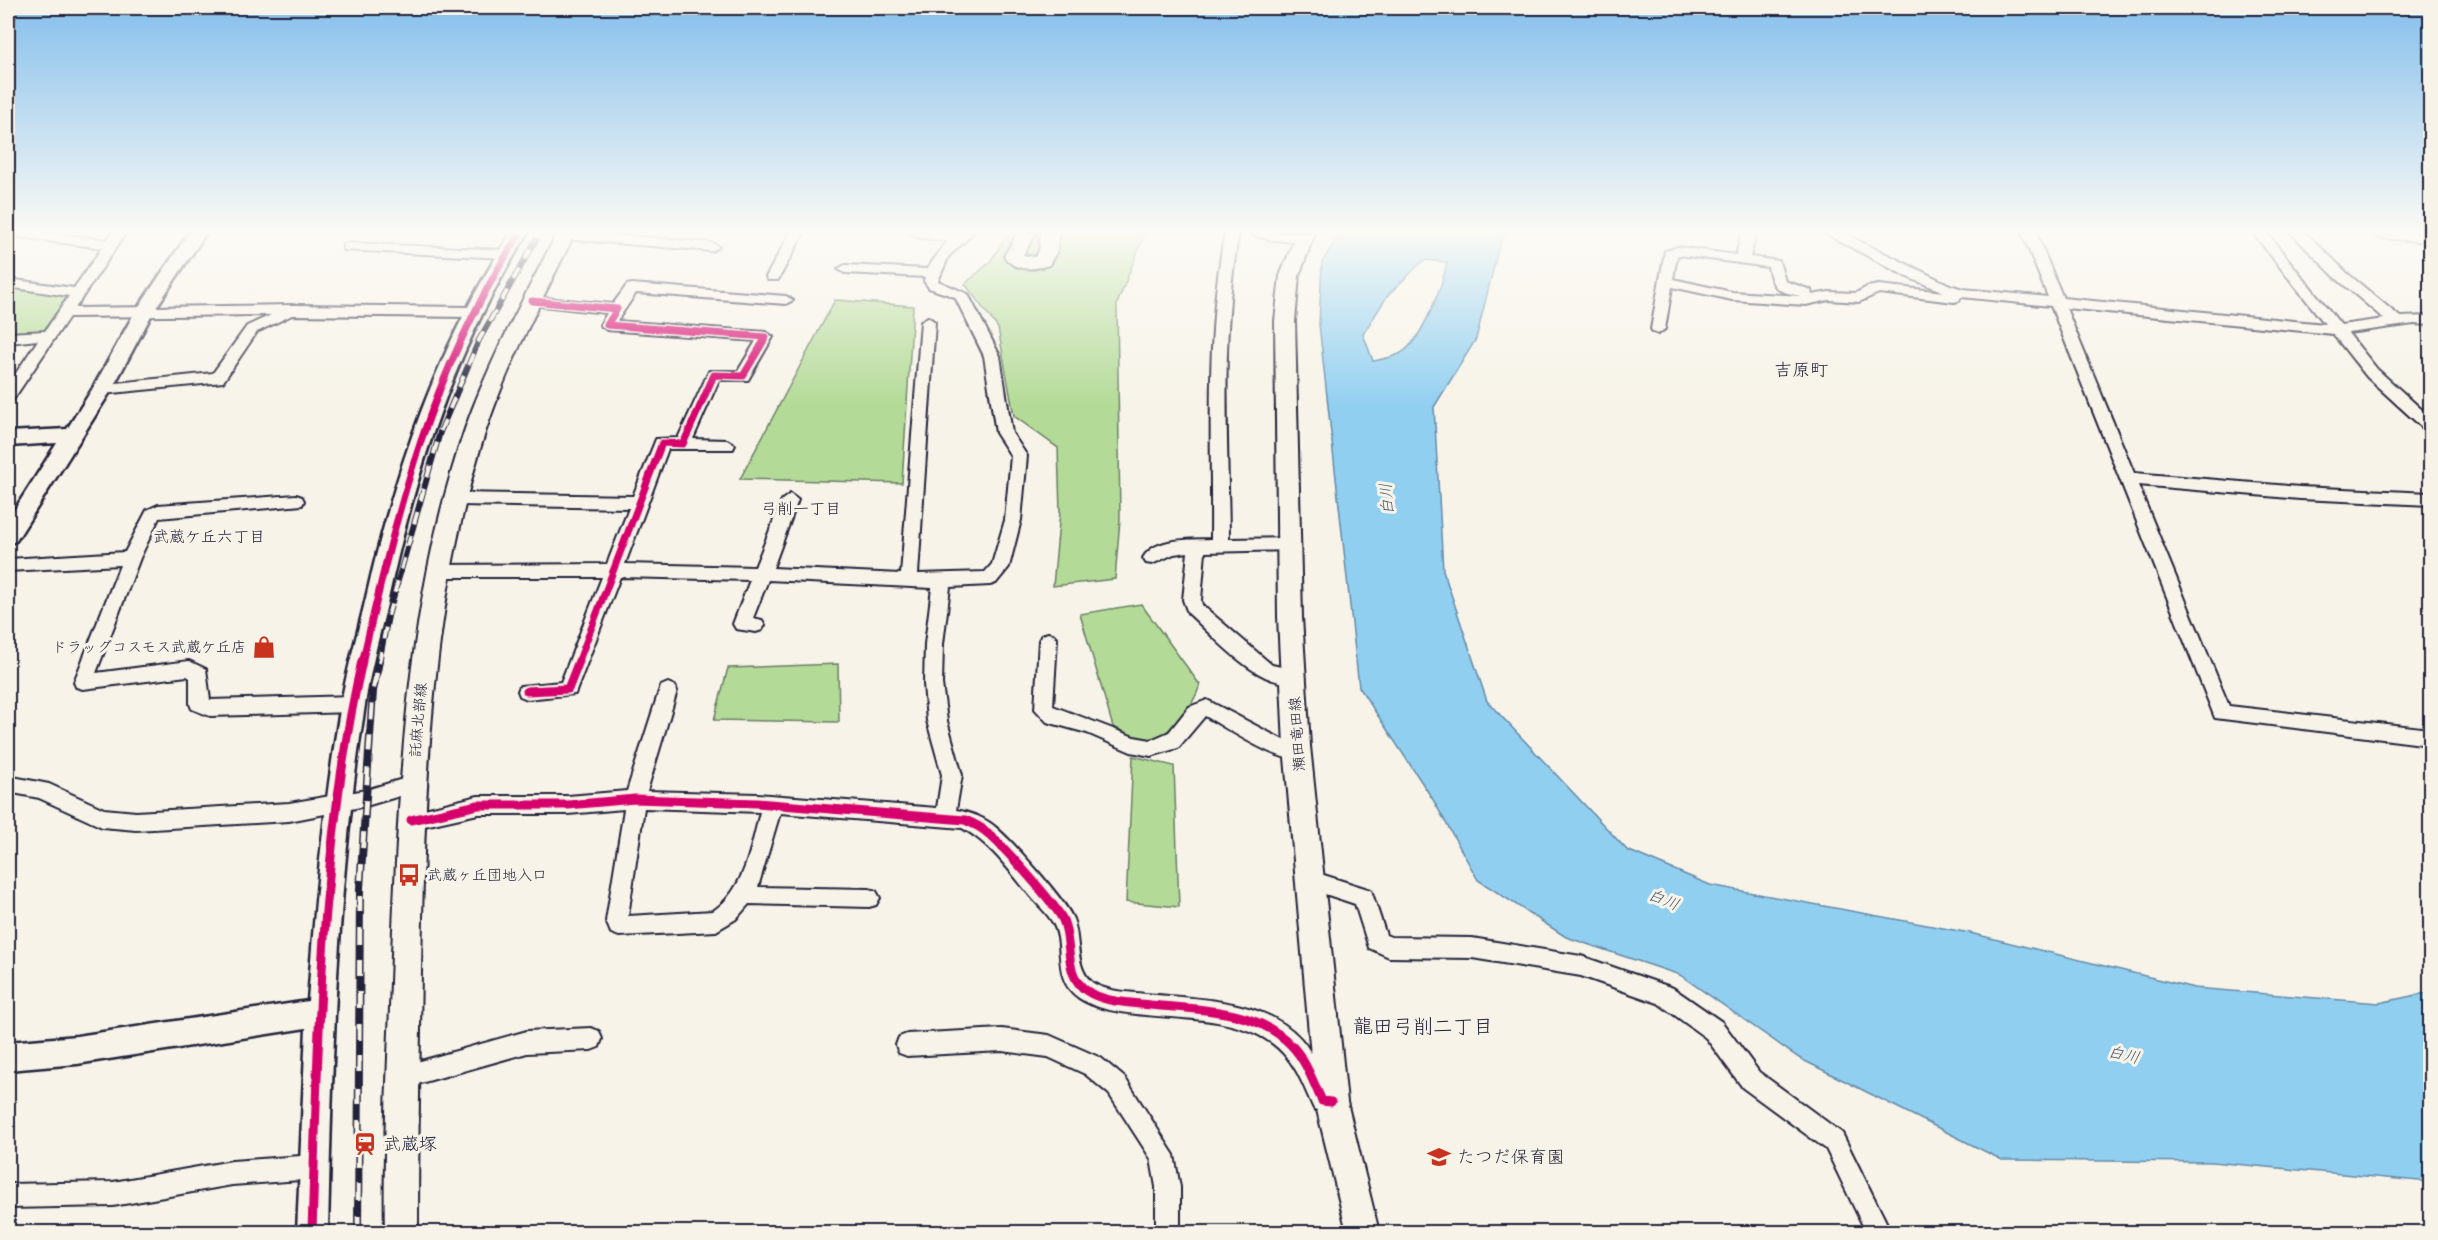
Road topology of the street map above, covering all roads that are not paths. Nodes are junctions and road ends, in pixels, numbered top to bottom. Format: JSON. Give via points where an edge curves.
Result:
{"nodes":[{"id":1,"x":63,"y":291,"type":"edge"},
{"id":2,"x":158,"y":291,"type":"edge"},
{"id":3,"x":484,"y":291,"type":"edge"},
{"id":4,"x":537,"y":291,"type":"edge"},
{"id":5,"x":630,"y":291,"type":"edge"},
{"id":6,"x":669,"y":291,"type":"edge"},
{"id":7,"x":952,"y":291,"type":"edge"},
{"id":8,"x":1224,"y":291,"type":"edge"},
{"id":9,"x":1287,"y":291,"type":"edge"},
{"id":10,"x":1664,"y":291,"type":"edge"},
{"id":11,"x":1709,"y":291,"type":"edge"},
{"id":12,"x":1797,"y":291,"type":"edge"},
{"id":13,"x":1871,"y":291,"type":"edge"},
{"id":14,"x":1891,"y":291,"type":"edge"},
{"id":15,"x":1956,"y":291,"type":"edge"},
{"id":16,"x":2051,"y":291,"type":"edge"},
{"id":17,"x":2307,"y":291,"type":"edge"},
{"id":18,"x":2361,"y":291,"type":"edge"},
{"id":19,"x":78,"y":293,"type":"joint"},
{"id":20,"x":1962,"y":293,"type":"junction"},
{"id":21,"x":1817,"y":298,"type":"junction"},
{"id":22,"x":786,"y":300,"type":"dead end"},
{"id":23,"x":2054,"y":300,"type":"junction"},
{"id":24,"x":532,"y":301,"type":"junction"},
{"id":25,"x":617,"y":309,"type":"junction"},
{"id":26,"x":295,"y":310,"type":"junction"},
{"id":27,"x":144,"y":312,"type":"junction"},
{"id":28,"x":471,"y":312,"type":"junction"},
{"id":29,"x":64,"y":313,"type":"junction"},
{"id":30,"x":2430,"y":320,"type":"edge"},
{"id":31,"x":2397,"y":321,"type":"junction"},
{"id":32,"x":927,"y":322,"type":"dead end"},
{"id":33,"x":1658,"y":328,"type":"dead end"},
{"id":34,"x":2338,"y":330,"type":"junction"},
{"id":35,"x":49,"y":335,"type":"junction"},
{"id":36,"x":8,"y":338,"type":"edge"},
{"id":37,"x":102,"y":388,"type":"junction"},
{"id":38,"x":9,"y":391,"type":"edge"},
{"id":39,"x":2430,"y":424,"type":"edge"},
{"id":40,"x":72,"y":435,"type":"junction"},
{"id":41,"x":8,"y":439,"type":"edge"},
{"id":42,"x":683,"y":444,"type":"junction"},
{"id":43,"x":727,"y":445,"type":"dead end"},
{"id":44,"x":2129,"y":478,"type":"junction"},
{"id":45,"x":457,"y":499,"type":"junction"},
{"id":46,"x":2430,"y":499,"type":"edge"},
{"id":47,"x":790,"y":500,"type":"dead end"},
{"id":48,"x":296,"y":501,"type":"dead end"},
{"id":49,"x":637,"y":502,"type":"junction"},
{"id":50,"x":8,"y":536,"type":"edge"},
{"id":51,"x":1290,"y":544,"type":"junction"},
{"id":52,"x":1220,"y":545,"type":"junction"},
{"id":53,"x":1197,"y":546,"type":"junction"},
{"id":54,"x":131,"y":558,"type":"junction"},
{"id":55,"x":1152,"y":558,"type":"dead end"},
{"id":56,"x":8,"y":565,"type":"edge"},
{"id":57,"x":611,"y":569,"type":"junction"},
{"id":58,"x":438,"y":571,"type":"junction"},
{"id":59,"x":762,"y":572,"type":"junction"},
{"id":60,"x":909,"y":581,"type":"junction"},
{"id":61,"x":942,"y":581,"type":"junction"},
{"id":62,"x":756,"y":625,"type":"dead end"},
{"id":63,"x":1048,"y":640,"type":"dead end"},
{"id":64,"x":1293,"y":676,"type":"junction"},
{"id":65,"x":668,"y":691,"type":"dead end"},
{"id":66,"x":527,"y":692,"type":"dead end"},
{"id":67,"x":353,"y":704,"type":"junction"},
{"id":68,"x":2430,"y":737,"type":"edge"},
{"id":69,"x":1298,"y":753,"type":"junction"},
{"id":70,"x":8,"y":784,"type":"edge"},
{"id":71,"x":413,"y":784,"type":"junction"},
{"id":72,"x":634,"y":799,"type":"junction"},
{"id":73,"x":340,"y":803,"type":"junction"},
{"id":74,"x":772,"y":804,"type":"junction"},
{"id":75,"x":945,"y":817,"type":"junction"},
{"id":76,"x":411,"y":820,"type":"junction"},
{"id":77,"x":1311,"y":880,"type":"junction"},
{"id":78,"x":743,"y":893,"type":"junction"},
{"id":79,"x":869,"y":898,"type":"dead end"},
{"id":80,"x":320,"y":1013,"type":"junction"},
{"id":81,"x":591,"y":1039,"type":"dead end"},
{"id":82,"x":907,"y":1045,"type":"dead end"},
{"id":83,"x":8,"y":1056,"type":"edge"},
{"id":84,"x":403,"y":1077,"type":"junction"},
{"id":85,"x":1331,"y":1102,"type":"junction"},
{"id":86,"x":314,"y":1167,"type":"junction"},
{"id":87,"x":8,"y":1196,"type":"edge"},
{"id":88,"x":312,"y":1233,"type":"edge"},
{"id":89,"x":401,"y":1233,"type":"edge"},
{"id":90,"x":1168,"y":1233,"type":"edge"},
{"id":91,"x":1363,"y":1233,"type":"edge"},
{"id":92,"x":1879,"y":1233,"type":"edge"}],
"edges":[{"from":1,"to":19,"type":"street"},
{"from":2,"to":27,"type":"street"},
{"from":3,"to":28,"type":"street"},
{"from":4,"to":24,"type":"main road","name":"託麻北部線"},
{"from":5,"to":25,"type":"street"},
{"from":6,"to":22,"type":"street"},
{"from":7,"to":61,"type":"street","via":[[961,294],[970,308],[992,356],[1004,433],[1019,456],[1013,520],[1000,567],[990,578]]},
{"from":8,"to":52,"type":"street","via":[[1220,373]]},
{"from":9,"to":51,"type":"main road","name":"瀬田竜田線"},
{"from":10,"to":33,"type":"street"},
{"from":11,"to":21,"type":"street","via":[[1806,301]]},
{"from":12,"to":21,"type":"street"},
{"from":13,"to":21,"type":"street","via":[[1859,298]]},
{"from":14,"to":20,"type":"street","via":[[1944,299]]},
{"from":15,"to":20,"type":"street"},
{"from":16,"to":23,"type":"street"},
{"from":17,"to":34,"type":"street"},
{"from":18,"to":31,"type":"street"},
{"from":19,"to":29,"type":"street"},
{"from":20,"to":23,"type":"street"},
{"from":23,"to":34,"type":"street"},
{"from":23,"to":44,"type":"street"},
{"from":24,"to":25,"type":"street"},
{"from":24,"to":45,"type":"main road","name":"託麻北部線","via":[[491,388]]},
{"from":25,"to":42,"type":"street","via":[[607,325],[766,337],[744,376],[714,375]]},
{"from":26,"to":27,"type":"street"},
{"from":26,"to":28,"type":"street"},
{"from":26,"to":37,"type":"street","via":[[252,329],[218,378]]},
{"from":27,"to":29,"type":"street"},
{"from":27,"to":37,"type":"street"},
{"from":28,"to":67,"type":"street","via":[[432,402],[397,509]]},
{"from":29,"to":35,"type":"street"},
{"from":30,"to":31,"type":"street"},
{"from":31,"to":34,"type":"street"},
{"from":32,"to":60,"type":"street"},
{"from":34,"to":39,"type":"street","via":[[2372,373]]},
{"from":35,"to":36,"type":"street"},
{"from":35,"to":38,"type":"street"},
{"from":37,"to":40,"type":"street"},
{"from":40,"to":41,"type":"street"},
{"from":40,"to":50,"type":"street"},
{"from":42,"to":43,"type":"street"},
{"from":42,"to":49,"type":"street","via":[[662,443]]},
{"from":44,"to":46,"type":"street","via":[[2300,493]]},
{"from":44,"to":68,"type":"street","via":[[2222,713]]},
{"from":45,"to":49,"type":"street"},
{"from":45,"to":58,"type":"main road","name":"託麻北部線"},
{"from":47,"to":59,"type":"street"},
{"from":48,"to":54,"type":"street","via":[[158,511]]},
{"from":49,"to":57,"type":"street"},
{"from":51,"to":52,"type":"street"},
{"from":51,"to":64,"type":"main road","name":"瀬田竜田線"},
{"from":52,"to":53,"type":"street"},
{"from":53,"to":55,"type":"street","via":[[1170,548]]},
{"from":53,"to":64,"type":"street","via":[[1194,608],[1267,672]]},
{"from":54,"to":56,"type":"street"},
{"from":54,"to":67,"type":"street","via":[[83,682],[189,668],[199,674],[199,704],[210,708]]},
{"from":57,"to":58,"type":"street"},
{"from":57,"to":59,"type":"street"},
{"from":57,"to":66,"type":"street","via":[[568,689]]},
{"from":58,"to":71,"type":"main road","name":"託麻北部線","via":[[421,681]]},
{"from":59,"to":60,"type":"street"},
{"from":59,"to":62,"type":"street","via":[[742,624]]},
{"from":60,"to":61,"type":"street"},
{"from":61,"to":75,"type":"street","via":[[933,684],[937,721],[952,775]]},
{"from":63,"to":69,"type":"street","via":[[1044,709],[1051,715],[1094,727],[1135,745],[1153,747],[1172,741],[1195,712],[1207,708],[1285,750]]},
{"from":64,"to":69,"type":"main road","name":"瀬田竜田線"},
{"from":65,"to":72,"type":"street"},
{"from":67,"to":73,"type":"street"},
{"from":69,"to":77,"type":"main road","name":"瀬田竜田線"},
{"from":70,"to":73,"type":"street","via":[[42,790],[102,818],[136,821],[289,812]]},
{"from":71,"to":73,"type":"street"},
{"from":71,"to":76,"type":"main road","name":"託麻北部線"},
{"from":72,"to":74,"type":"street"},
{"from":72,"to":76,"type":"street","via":[[568,806],[478,805]]},
{"from":72,"to":78,"type":"street","via":[[619,926],[716,921],[734,907]]},
{"from":73,"to":80,"type":"street"},
{"from":74,"to":75,"type":"street"},
{"from":74,"to":78,"type":"street","via":[[753,874]]},
{"from":75,"to":85,"type":"street","via":[[965,820],[984,830],[1050,902],[1066,928],[1070,968],[1082,987],[1098,997],[1203,1011],[1275,1030],[1303,1061],[1322,1101]]},
{"from":76,"to":84,"type":"main road","name":"託麻北部線"},
{"from":77,"to":85,"type":"main road","name":"瀬田竜田線"},
{"from":77,"to":92,"type":"street","via":[[1364,897],[1377,941],[1389,947],[1472,948],[1581,966],[1665,995],[1714,1030],[1751,1080],[1834,1141]]},
{"from":78,"to":79,"type":"street"},
{"from":80,"to":83,"type":"street","via":[[77,1050]]},
{"from":80,"to":86,"type":"street"},
{"from":81,"to":84,"type":"street","via":[[527,1042]]},
{"from":82,"to":90,"type":"street","via":[[1002,1040],[1049,1046],[1093,1066],[1117,1086],[1162,1155]]},
{"from":84,"to":89,"type":"main road","name":"託麻北部線"},
{"from":85,"to":91,"type":"main road","name":"瀬田竜田線"},
{"from":86,"to":87,"type":"street","via":[[232,1173],[113,1194]]},
{"from":86,"to":88,"type":"street"}]}
